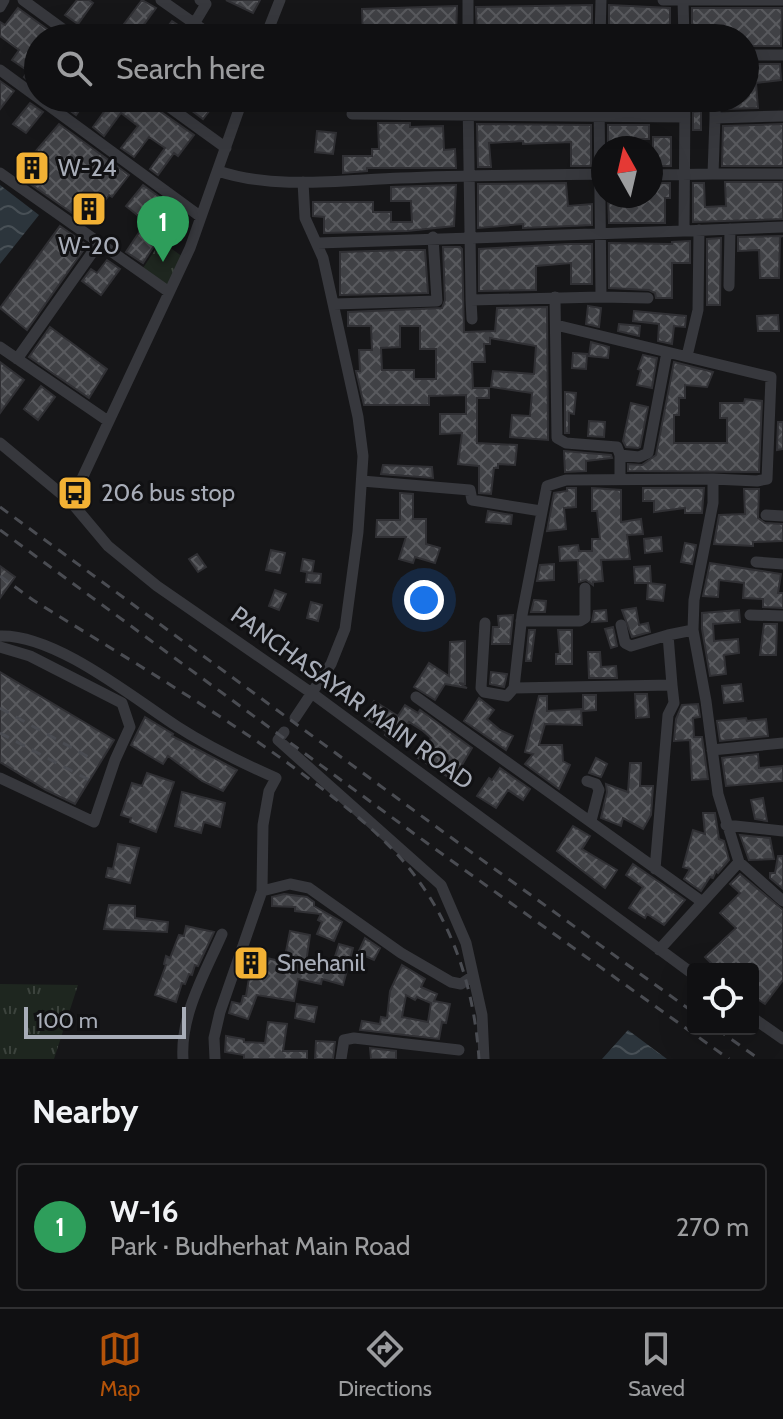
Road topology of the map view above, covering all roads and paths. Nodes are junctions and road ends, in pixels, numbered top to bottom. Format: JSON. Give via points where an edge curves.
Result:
{"nodes":[{"id":1,"x":4,"y":0,"type":"edge"},
{"id":2,"x":23,"y":0,"type":"edge"},
{"id":3,"x":161,"y":0,"type":"edge"},
{"id":4,"x":468,"y":0,"type":"edge"},
{"id":5,"x":601,"y":0,"type":"edge"},
{"id":6,"x":663,"y":0,"type":"edge"},
{"id":7,"x":683,"y":0,"type":"edge"},
{"id":8,"x":783,"y":0,"type":"edge"},
{"id":9,"x":205,"y":1,"type":"edge"},
{"id":10,"x":279,"y":1,"type":"edge"},
{"id":11,"x":0,"y":7,"type":"edge"},
{"id":12,"x":56,"y":24,"type":"edge"},
{"id":13,"x":194,"y":24,"type":"joint"},
{"id":14,"x":270,"y":24,"type":"edge"},
{"id":15,"x":468,"y":24,"type":"edge"},
{"id":16,"x":600,"y":24,"type":"edge"},
{"id":17,"x":684,"y":24,"type":"edge"},
{"id":18,"x":759,"y":55,"type":"edge"},
{"id":19,"x":783,"y":55,"type":"edge"},
{"id":20,"x":0,"y":70,"type":"edge"},
{"id":21,"x":24,"y":88,"type":"edge"},
{"id":22,"x":57,"y":112,"type":"edge"},
{"id":23,"x":176,"y":112,"type":"edge"},
{"id":24,"x":238,"y":112,"type":"edge"},
{"id":25,"x":685,"y":112,"type":"edge"},
{"id":26,"x":715,"y":112,"type":"edge"},
{"id":27,"x":352,"y":114,"type":"dead end"},
{"id":28,"x":468,"y":114,"type":"junction"},
{"id":29,"x":599,"y":115,"type":"junction"},
{"id":30,"x":783,"y":116,"type":"edge"},
{"id":31,"x":685,"y":117,"type":"junction"},
{"id":32,"x":715,"y":118,"type":"junction"},
{"id":33,"x":600,"y":136,"type":"edge"},
{"id":34,"x":226,"y":148,"type":"junction"},
{"id":35,"x":218,"y":171,"type":"junction"},
{"id":36,"x":0,"y":173,"type":"edge"},
{"id":37,"x":591,"y":174,"type":"edge"},
{"id":38,"x":713,"y":174,"type":"junction"},
{"id":39,"x":783,"y":174,"type":"edge"},
{"id":40,"x":469,"y":175,"type":"junction"},
{"id":41,"x":663,"y":175,"type":"edge"},
{"id":42,"x":684,"y":175,"type":"junction"},
{"id":43,"x":303,"y":182,"type":"junction"},
{"id":44,"x":600,"y":208,"type":"edge"},
{"id":45,"x":201,"y":217,"type":"junction"},
{"id":46,"x":783,"y":227,"type":"edge"},
{"id":47,"x":730,"y":229,"type":"junction"},
{"id":48,"x":699,"y":230,"type":"junction"},
{"id":49,"x":684,"y":231,"type":"junction"},
{"id":50,"x":600,"y":233,"type":"junction"},
{"id":51,"x":433,"y":237,"type":"junction"},
{"id":52,"x":470,"y":237,"type":"junction"},
{"id":53,"x":99,"y":243,"type":"junction"},
{"id":54,"x":318,"y":243,"type":"junction"},
{"id":55,"x":729,"y":286,"type":"dead end"},
{"id":56,"x":169,"y":292,"type":"junction"},
{"id":57,"x":555,"y":297,"type":"junction"},
{"id":58,"x":601,"y":297,"type":"junction"},
{"id":59,"x":648,"y":298,"type":"dead end"},
{"id":60,"x":471,"y":300,"type":"junction"},
{"id":61,"x":334,"y":304,"type":"junction"},
{"id":62,"x":472,"y":319,"type":"dead end"},
{"id":63,"x":556,"y":325,"type":"junction"},
{"id":64,"x":0,"y":347,"type":"edge"},
{"id":65,"x":667,"y":352,"type":"junction"},
{"id":66,"x":687,"y":356,"type":"junction"},
{"id":67,"x":17,"y":359,"type":"junction"},
{"id":68,"x":108,"y":421,"type":"junction"},
{"id":69,"x":0,"y":443,"type":"edge"},
{"id":70,"x":620,"y":455,"type":"junction"},
{"id":71,"x":620,"y":479,"type":"junction"},
{"id":72,"x":713,"y":479,"type":"junction"},
{"id":73,"x":362,"y":481,"type":"junction"},
{"id":74,"x":71,"y":502,"type":"junction"},
{"id":75,"x":541,"y":511,"type":"junction"},
{"id":76,"x":766,"y":515,"type":"dead end"},
{"id":77,"x":783,"y":516,"type":"edge"},
{"id":78,"x":756,"y":562,"type":"dead end"},
{"id":79,"x":783,"y":564,"type":"edge"},
{"id":80,"x":585,"y":588,"type":"dead end"},
{"id":81,"x":750,"y":615,"type":"dead end"},
{"id":82,"x":783,"y":616,"type":"edge"},
{"id":83,"x":521,"y":621,"type":"junction"},
{"id":84,"x":485,"y":623,"type":"dead end"},
{"id":85,"x":621,"y":625,"type":"dead end"},
{"id":86,"x":693,"y":630,"type":"junction"},
{"id":87,"x":668,"y":635,"type":"junction"},
{"id":88,"x":0,"y":636,"type":"edge"},
{"id":89,"x":0,"y":647,"type":"edge"},
{"id":90,"x":672,"y":685,"type":"junction"},
{"id":91,"x":514,"y":688,"type":"junction"},
{"id":92,"x":313,"y":694,"type":"junction"},
{"id":93,"x":416,"y":697,"type":"dead end"},
{"id":94,"x":295,"y":718,"type":"dead end"},
{"id":95,"x":284,"y":732,"type":"dead end"},
{"id":96,"x":783,"y":743,"type":"edge"},
{"id":97,"x":712,"y":750,"type":"junction"},
{"id":98,"x":0,"y":778,"type":"edge"},
{"id":99,"x":587,"y":781,"type":"dead end"},
{"id":100,"x":591,"y":821,"type":"junction"},
{"id":101,"x":726,"y":825,"type":"junction"},
{"id":102,"x":783,"y":831,"type":"edge"},
{"id":103,"x":739,"y":862,"type":"junction"},
{"id":104,"x":655,"y":869,"type":"junction"},
{"id":105,"x":262,"y":891,"type":"junction"},
{"id":106,"x":701,"y":901,"type":"junction"},
{"id":107,"x":783,"y":901,"type":"edge"},
{"id":108,"x":222,"y":934,"type":"dead end"},
{"id":109,"x":659,"y":950,"type":"junction"},
{"id":110,"x":687,"y":970,"type":"edge"},
{"id":111,"x":473,"y":976,"type":"junction"},
{"id":112,"x":759,"y":1022,"type":"edge"},
{"id":113,"x":783,"y":1039,"type":"edge"},
{"id":114,"x":459,"y":1050,"type":"dead end"},
{"id":115,"x":183,"y":1059,"type":"edge"},
{"id":116,"x":215,"y":1059,"type":"edge"},
{"id":117,"x":341,"y":1059,"type":"edge"},
{"id":118,"x":484,"y":1059,"type":"edge"}],
"edges":[{"from":1,"to":11,"type":"street"},
{"from":2,"to":12,"type":"street"},
{"from":3,"to":13,"type":"street"},
{"from":4,"to":15,"type":"street"},
{"from":5,"to":16,"type":"street"},
{"from":6,"to":7,"type":"street"},
{"from":7,"to":8,"type":"street"},
{"from":7,"to":17,"type":"street"},
{"from":9,"to":13,"type":"street"},
{"from":10,"to":14,"type":"street"},
{"from":18,"to":19,"type":"street"},
{"from":20,"to":21,"type":"street"},
{"from":22,"to":45,"type":"street"},
{"from":23,"to":34,"type":"street"},
{"from":24,"to":34,"type":"street"},
{"from":25,"to":31,"type":"street"},
{"from":26,"to":32,"type":"street"},
{"from":27,"to":28,"type":"street"},
{"from":28,"to":29,"type":"street"},
{"from":28,"to":40,"type":"street"},
{"from":29,"to":31,"type":"street"},
{"from":29,"to":33,"type":"street"},
{"from":30,"to":32,"type":"street"},
{"from":31,"to":42,"type":"street"},
{"from":32,"to":38,"type":"street"},
{"from":34,"to":35,"type":"street"},
{"from":35,"to":43,"type":"street"},
{"from":35,"to":45,"type":"street"},
{"from":36,"to":53,"type":"street"},
{"from":37,"to":40,"type":"street"},
{"from":38,"to":39,"type":"street"},
{"from":38,"to":42,"type":"street"},
{"from":40,"to":43,"type":"street"},
{"from":40,"to":52,"type":"street"},
{"from":41,"to":42,"type":"street"},
{"from":42,"to":49,"type":"street"},
{"from":43,"to":54,"type":"street","via":[[305,218]]},
{"from":44,"to":50,"type":"street"},
{"from":45,"to":56,"type":"street"},
{"from":46,"to":47,"type":"street"},
{"from":47,"to":48,"type":"street"},
{"from":47,"to":55,"type":"street"},
{"from":48,"to":49,"type":"street"},
{"from":48,"to":66,"type":"street","via":[[698,310]]},
{"from":49,"to":50,"type":"street"},
{"from":50,"to":52,"type":"street"},
{"from":50,"to":58,"type":"street"},
{"from":51,"to":52,"type":"street"},
{"from":51,"to":54,"type":"street"},
{"from":51,"to":61,"type":"street","via":[[437,301]]},
{"from":52,"to":60,"type":"street"},
{"from":53,"to":56,"type":"street"},
{"from":53,"to":67,"type":"street"},
{"from":54,"to":61,"type":"street"},
{"from":56,"to":68,"type":"street"},
{"from":57,"to":58,"type":"street"},
{"from":57,"to":60,"type":"street"},
{"from":57,"to":63,"type":"street"},
{"from":58,"to":59,"type":"street"},
{"from":60,"to":62,"type":"street"},
{"from":61,"to":73,"type":"street","via":[[358,417]]},
{"from":63,"to":65,"type":"street"},
{"from":63,"to":70,"type":"street","via":[[557,438],[612,445]]},
{"from":64,"to":67,"type":"street"},
{"from":65,"to":66,"type":"street"},
{"from":65,"to":70,"type":"street","via":[[648,453]]},
{"from":66,"to":72,"type":"street","via":[[771,377],[767,479]]},
{"from":67,"to":68,"type":"street"},
{"from":68,"to":74,"type":"street"},
{"from":69,"to":74,"type":"street","name":"PANCHASAYAR MAIN ROAD"},
{"from":70,"to":71,"type":"street"},
{"from":71,"to":72,"type":"street"},
{"from":71,"to":75,"type":"street","via":[[554,483],[547,486]]},
{"from":72,"to":86,"type":"street"},
{"from":73,"to":75,"type":"street","via":[[470,490],[472,500]]},
{"from":73,"to":92,"type":"street","via":[[345,629]]},
{"from":74,"to":92,"type":"street","name":"PANCHASAYAR MAIN ROAD","via":[[125,561]]},
{"from":75,"to":83,"type":"street"},
{"from":76,"to":77,"type":"street"},
{"from":78,"to":79,"type":"street"},
{"from":80,"to":83,"type":"street","via":[[586,613],[580,621]]},
{"from":81,"to":82,"type":"street"},
{"from":83,"to":91,"type":"street"},
{"from":84,"to":91,"type":"street","via":[[481,688],[507,696]]},
{"from":85,"to":87,"type":"street","via":[[625,643],[631,646]]},
{"from":86,"to":87,"type":"street"},
{"from":86,"to":97,"type":"street"},
{"from":87,"to":90,"type":"street"},
{"from":88,"to":105,"type":"street","via":[[30,639],[83,665],[177,726],[276,778],[263,825]]},
{"from":89,"to":98,"type":"street","via":[[30,656],[122,703],[130,727],[94,822]]},
{"from":90,"to":91,"type":"street"},
{"from":90,"to":104,"type":"street"},
{"from":92,"to":94,"type":"street"},
{"from":92,"to":109,"type":"street","name":"PANCHASAYAR MAIN ROAD"},
{"from":93,"to":100,"type":"street"},
{"from":95,"to":111,"type":"street","via":[[278,740],[441,885],[466,943]]},
{"from":96,"to":97,"type":"street"},
{"from":97,"to":101,"type":"street"},
{"from":99,"to":100,"type":"street","via":[[599,790]]},
{"from":100,"to":104,"type":"street"},
{"from":101,"to":102,"type":"street"},
{"from":101,"to":103,"type":"street"},
{"from":103,"to":106,"type":"street"},
{"from":103,"to":107,"type":"street"},
{"from":104,"to":106,"type":"street"},
{"from":105,"to":111,"type":"street","via":[[301,884],[451,982],[461,984]]},
{"from":105,"to":116,"type":"street","via":[[220,1012]]},
{"from":106,"to":109,"type":"street"},
{"from":108,"to":115,"type":"street","via":[[190,1008]]},
{"from":109,"to":110,"type":"street","name":"PANCHASAYAR MAIN ROAD"},
{"from":111,"to":118,"type":"street"},
{"from":112,"to":113,"type":"street"},
{"from":114,"to":117,"type":"street","via":[[354,1038],[344,1040]]}]}
